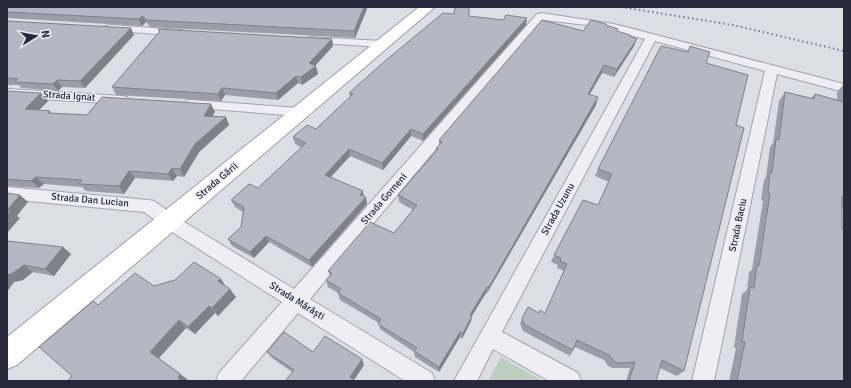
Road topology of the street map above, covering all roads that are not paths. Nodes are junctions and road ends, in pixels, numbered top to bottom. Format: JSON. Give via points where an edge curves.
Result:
{"nodes":[{"id":1,"x":428,"y":7,"type":"edge"},
{"id":2,"x":102,"y":28,"type":"edge"},
{"id":3,"x":189,"y":33,"type":"edge"},
{"id":4,"x":652,"y":37,"type":"junction"},
{"id":5,"x":299,"y":39,"type":"edge"},
{"id":6,"x":382,"y":44,"type":"junction"},
{"id":7,"x":772,"y":69,"type":"junction"},
{"id":8,"x":844,"y":88,"type":"edge"},
{"id":9,"x":7,"y":92,"type":"edge"},
{"id":10,"x":133,"y":100,"type":"edge"},
{"id":11,"x":180,"y":104,"type":"edge"},
{"id":12,"x":300,"y":112,"type":"junction"},
{"id":13,"x":7,"y":193,"type":"edge"},
{"id":14,"x":168,"y":221,"type":"junction"},
{"id":15,"x":296,"y":300,"type":"junction"},
{"id":16,"x":489,"y":336,"type":"junction"},
{"id":17,"x":7,"y":355,"type":"edge"},
{"id":18,"x":226,"y":381,"type":"edge"},
{"id":19,"x":424,"y":381,"type":"edge"},
{"id":20,"x":465,"y":381,"type":"edge"},
{"id":21,"x":570,"y":381,"type":"edge"},
{"id":22,"x":703,"y":381,"type":"edge"}],
"edges":[{"from":1,"to":6,"type":"main road","name":"Strada Gării"},
{"from":2,"to":3,"type":"street"},
{"from":4,"to":7,"type":"street"},
{"from":4,"to":15,"type":"street","name":"Strada Gorneni","via":[[596,23],[541,16]]},
{"from":4,"to":16,"type":"street","name":"Strada Uzunu"},
{"from":5,"to":6,"type":"street"},
{"from":6,"to":12,"type":"main road","name":"Strada Gării"},
{"from":7,"to":8,"type":"street"},
{"from":7,"to":22,"type":"street","name":"Strada Baciu"},
{"from":9,"to":10,"type":"street","name":"Strada Ignat"},
{"from":11,"to":12,"type":"street"},
{"from":12,"to":14,"type":"main road","name":"Strada Gării"},
{"from":13,"to":14,"type":"street","name":"Strada Dan Lucian","via":[[140,204],[148,206]]},
{"from":14,"to":15,"type":"street","name":"Strada Mărăști"},
{"from":14,"to":17,"type":"main road","name":"Strada Gării"},
{"from":15,"to":18,"type":"street","name":"Strada Gorneni"},
{"from":15,"to":19,"type":"street","name":"Strada Mărăști"},
{"from":16,"to":20,"type":"street","name":"Strada Uzunu"},
{"from":16,"to":21,"type":"street"}]}
